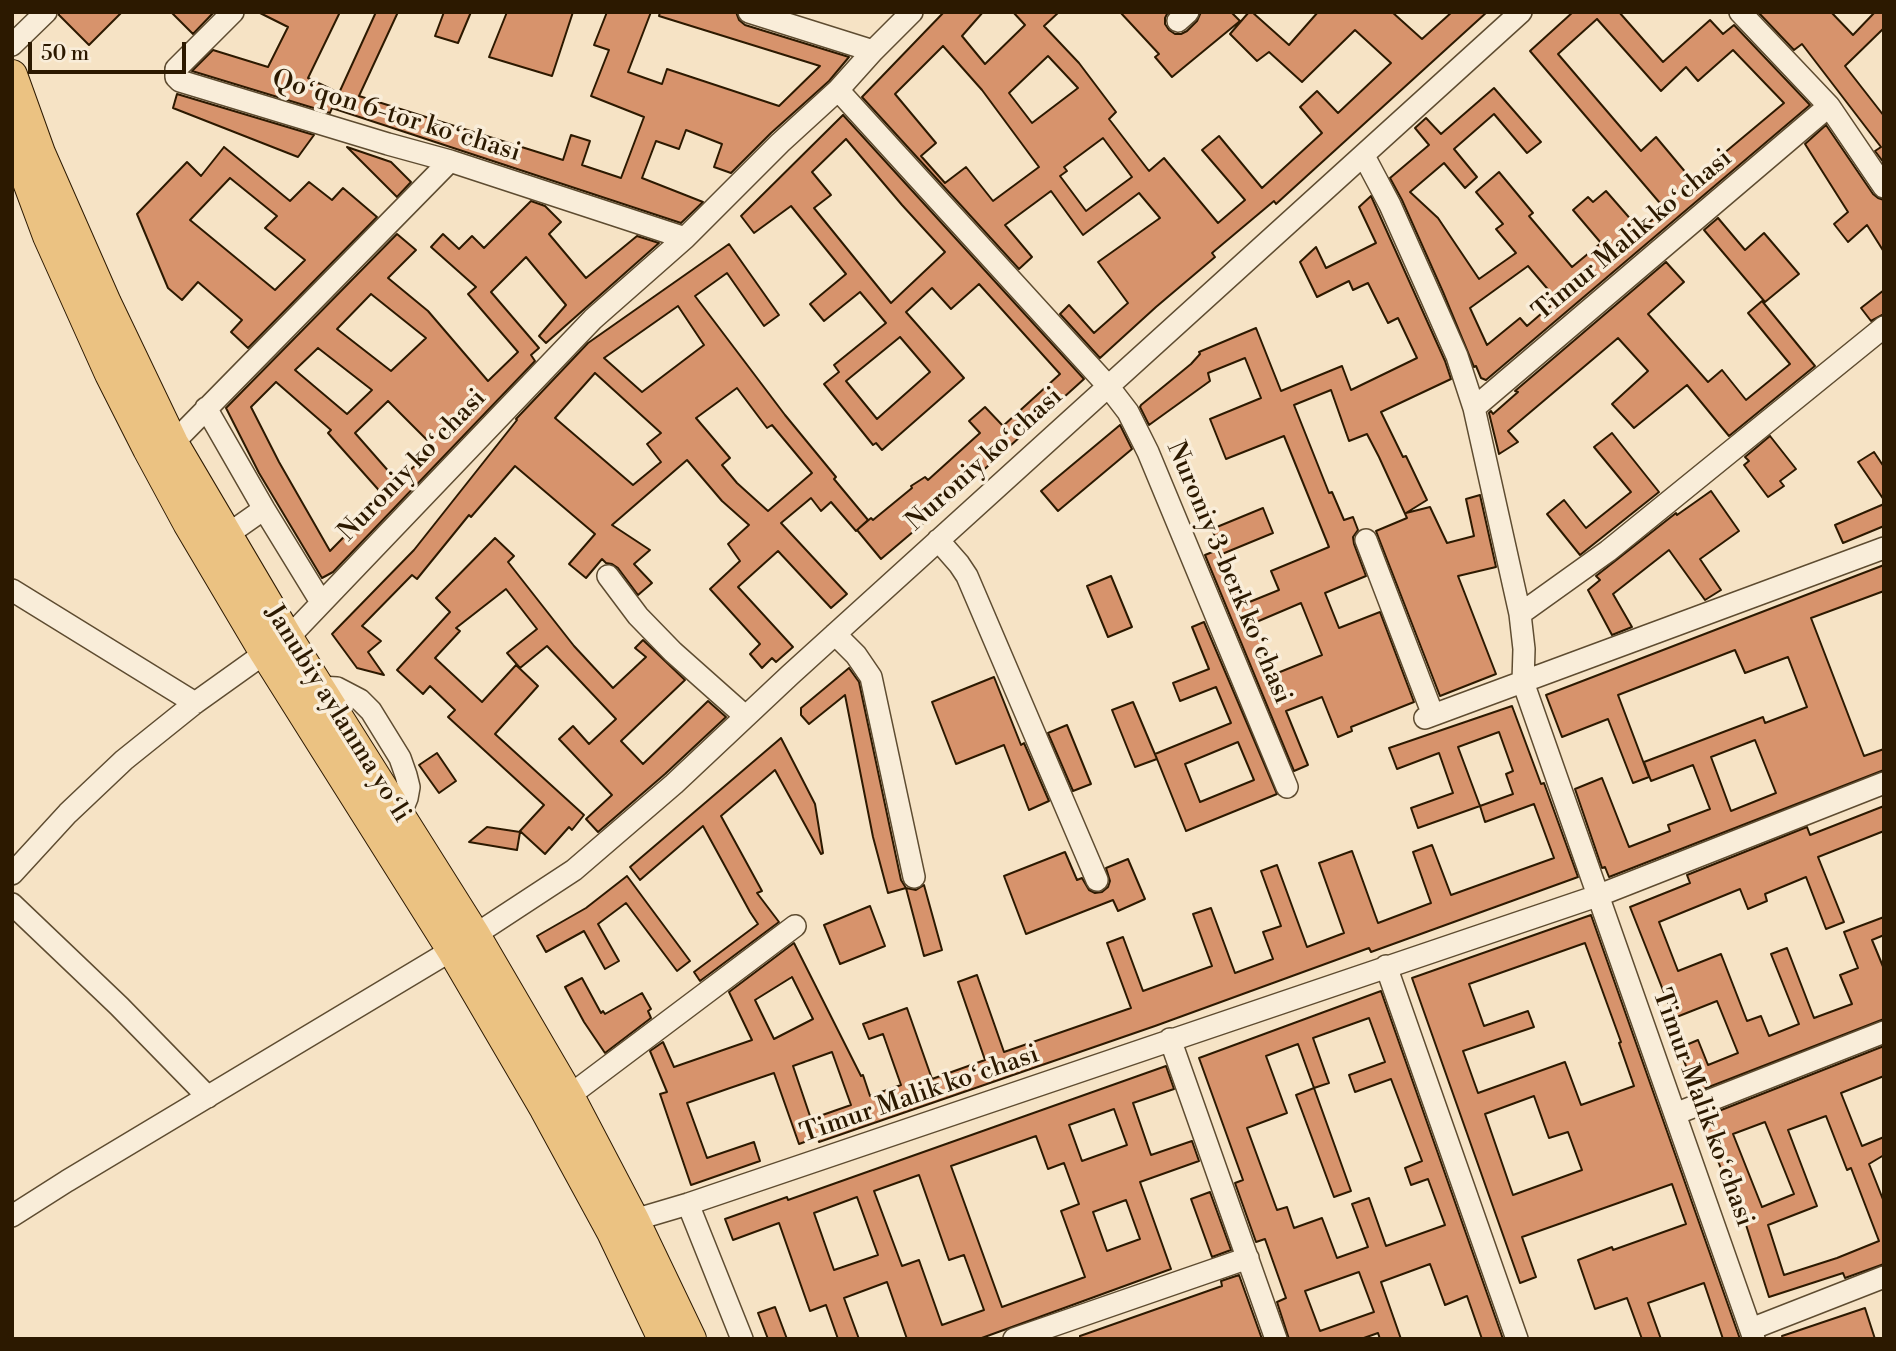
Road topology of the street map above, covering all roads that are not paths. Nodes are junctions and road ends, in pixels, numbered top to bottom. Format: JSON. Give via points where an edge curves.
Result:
{"nodes":[{"id":1,"x":233,"y":12,"type":"edge"},
{"id":2,"x":749,"y":12,"type":"edge"},
{"id":3,"x":912,"y":12,"type":"edge"},
{"id":4,"x":1521,"y":12,"type":"edge"},
{"id":5,"x":1740,"y":12,"type":"edge"},
{"id":6,"x":39,"y":15,"type":"edge"},
{"id":7,"x":12,"y":45,"type":"edge"},
{"id":8,"x":873,"y":51,"type":"junction"},
{"id":9,"x":12,"y":75,"type":"edge"},
{"id":10,"x":838,"y":90,"type":"junction"},
{"id":11,"x":1829,"y":106,"type":"junction"},
{"id":12,"x":12,"y":139,"type":"edge"},
{"id":13,"x":1364,"y":156,"type":"junction"},
{"id":14,"x":450,"y":161,"type":"junction"},
{"id":15,"x":1884,"y":187,"type":"edge"},
{"id":16,"x":685,"y":238,"type":"junction"},
{"id":17,"x":1884,"y":327,"type":"edge"},
{"id":18,"x":1108,"y":386,"type":"junction"},
{"id":19,"x":206,"y":408,"type":"junction"},
{"id":20,"x":1474,"y":408,"type":"junction"},
{"id":21,"x":173,"y":443,"type":"junction"},
{"id":22,"x":264,"y":509,"type":"junction"},
{"id":23,"x":227,"y":535,"type":"junction"},
{"id":24,"x":938,"y":540,"type":"junction"},
{"id":25,"x":1366,"y":540,"type":"dead end"},
{"id":26,"x":1884,"y":548,"type":"edge"},
{"id":27,"x":608,"y":576,"type":"dead end"},
{"id":28,"x":12,"y":590,"type":"edge"},
{"id":29,"x":321,"y":602,"type":"junction"},
{"id":30,"x":1520,"y":614,"type":"junction"},
{"id":31,"x":835,"y":635,"type":"junction"},
{"id":32,"x":277,"y":645,"type":"junction"},
{"id":33,"x":1522,"y":682,"type":"junction"},
{"id":34,"x":195,"y":703,"type":"junction"},
{"id":35,"x":745,"y":716,"type":"junction"},
{"id":36,"x":1884,"y":783,"type":"edge"},
{"id":37,"x":1287,"y":787,"type":"dead end"},
{"id":38,"x":12,"y":874,"type":"edge"},
{"id":39,"x":914,"y":877,"type":"dead end"},
{"id":40,"x":1097,"y":880,"type":"dead end"},
{"id":41,"x":1597,"y":896,"type":"junction"},
{"id":42,"x":12,"y":904,"type":"edge"},
{"id":43,"x":795,"y":926,"type":"dead end"},
{"id":44,"x":464,"y":942,"type":"junction"},
{"id":45,"x":1386,"y":966,"type":"junction"},
{"id":46,"x":1884,"y":1032,"type":"edge"},
{"id":47,"x":1170,"y":1039,"type":"junction"},
{"id":48,"x":569,"y":1096,"type":"junction"},
{"id":49,"x":208,"y":1097,"type":"junction"},
{"id":50,"x":1675,"y":1114,"type":"junction"},
{"id":51,"x":688,"y":1204,"type":"junction"},
{"id":52,"x":12,"y":1216,"type":"edge"},
{"id":53,"x":634,"y":1220,"type":"junction"},
{"id":54,"x":1248,"y":1258,"type":"junction"},
{"id":55,"x":1884,"y":1277,"type":"edge"},
{"id":56,"x":1753,"y":1334,"type":"edge"},
{"id":57,"x":663,"y":1339,"type":"edge"},
{"id":58,"x":691,"y":1339,"type":"edge"},
{"id":59,"x":742,"y":1339,"type":"edge"},
{"id":60,"x":1014,"y":1339,"type":"edge"},
{"id":61,"x":1276,"y":1339,"type":"edge"},
{"id":62,"x":1517,"y":1339,"type":"edge"}],
"edges":[{"from":1,"to":14,"type":"street","name":"Qoʻqon 6-tor koʻchasi","via":[[176,69],[176,77]]},
{"from":2,"to":8,"type":"street"},
{"from":3,"to":8,"type":"street","name":"Nuroniy koʻchasi"},
{"from":4,"to":13,"type":"street","name":"Nuroniy koʻchasi"},
{"from":5,"to":11,"type":"street"},
{"from":6,"to":7,"type":"street"},
{"from":8,"to":10,"type":"street","name":"Nuroniy koʻchasi"},
{"from":9,"to":21,"type":"highway","name":"Janubiy aylanma yoʻli","via":[[106,303]]},
{"from":10,"to":16,"type":"street","name":"Nuroniy koʻchasi"},
{"from":10,"to":18,"type":"street","name":"Nuroniy 3-berk koʻchasi"},
{"from":11,"to":15,"type":"street"},
{"from":11,"to":20,"type":"street","name":"Timur Malik koʻchasi"},
{"from":12,"to":32,"type":"highway","name":"Janubiy aylanma yoʻli","via":[[48,236],[110,374],[188,523]]},
{"from":13,"to":18,"type":"street","name":"Nuroniy koʻchasi"},
{"from":13,"to":20,"type":"street","name":"Timur Malik koʻchasi","via":[[1457,356]]},
{"from":14,"to":16,"type":"street","name":"Qoʻqon 6-tor koʻchasi"},
{"from":14,"to":19,"type":"street"},
{"from":16,"to":29,"type":"street","name":"Nuroniy koʻchasi","via":[[593,319]]},
{"from":17,"to":30,"type":"street","via":[[1608,551]]},
{"from":18,"to":24,"type":"street","name":"Nuroniy koʻchasi"},
{"from":18,"to":37,"type":"street","name":"Nuroniy 3-berk koʻchasi","via":[[1149,452]]},
{"from":19,"to":21,"type":"street"},
{"from":19,"to":22,"type":"street"},
{"from":20,"to":30,"type":"street","name":"Timur Malik koʻchasi"},
{"from":21,"to":23,"type":"highway","name":"Janubiy aylanma yoʻli"},
{"from":22,"to":23,"type":"street"},
{"from":22,"to":29,"type":"street"},
{"from":23,"to":32,"type":"highway","name":"Janubiy aylanma yoʻli"},
{"from":24,"to":31,"type":"street","name":"Nuroniy koʻchasi"},
{"from":24,"to":40,"type":"street","via":[[967,576]]},
{"from":25,"to":33,"type":"street","via":[[1429,716]]},
{"from":26,"to":33,"type":"street"},
{"from":27,"to":35,"type":"street","via":[[673,652]]},
{"from":28,"to":34,"type":"street"},
{"from":29,"to":32,"type":"street","name":"Nuroniy koʻchasi"},
{"from":30,"to":33,"type":"street","name":"Timur Malik koʻchasi"},
{"from":31,"to":35,"type":"street","name":"Nuroniy koʻchasi"},
{"from":31,"to":39,"type":"street","via":[[872,677]]},
{"from":32,"to":34,"type":"street","name":"Nuroniy koʻchasi"},
{"from":32,"to":44,"type":"highway","name":"Janubiy aylanma yoʻli"},
{"from":32,"to":44,"type":"highway","name":"Janubiy aylanma yoʻli","via":[[319,687],[400,815]]},
{"from":33,"to":41,"type":"street","name":"Timur Malik koʻchasi"},
{"from":34,"to":38,"type":"street","name":"Nuroniy koʻchasi","via":[[115,769]]},
{"from":35,"to":44,"type":"street","name":"Nuroniy koʻchasi","via":[[666,792],[574,870]]},
{"from":36,"to":41,"type":"street","name":"Timur Malik koʻchasi"},
{"from":41,"to":45,"type":"street","name":"Timur Malik koʻchasi"},
{"from":41,"to":50,"type":"street","name":"Timur Malik koʻchasi"},
{"from":42,"to":49,"type":"street"},
{"from":43,"to":48,"type":"street"},
{"from":44,"to":48,"type":"highway","name":"Janubiy aylanma yoʻli"},
{"from":44,"to":49,"type":"street","name":"Nuroniy koʻchasi"},
{"from":44,"to":57,"type":"highway","name":"Janubiy aylanma yoʻli"},
{"from":45,"to":47,"type":"street","name":"Timur Malik koʻchasi"},
{"from":45,"to":62,"type":"street"},
{"from":46,"to":50,"type":"street"},
{"from":47,"to":51,"type":"street","name":"Timur Malik koʻchasi"},
{"from":47,"to":54,"type":"street"},
{"from":48,"to":53,"type":"highway","name":"Janubiy aylanma yoʻli"},
{"from":49,"to":52,"type":"street","name":"Nuroniy koʻchasi"},
{"from":50,"to":56,"type":"street","name":"Timur Malik koʻchasi"},
{"from":51,"to":53,"type":"street","name":"Timur Malik koʻchasi"},
{"from":51,"to":59,"type":"street"},
{"from":53,"to":58,"type":"highway","name":"Janubiy aylanma yoʻli"},
{"from":54,"to":60,"type":"street"},
{"from":54,"to":61,"type":"street"},
{"from":55,"to":56,"type":"street"}]}
